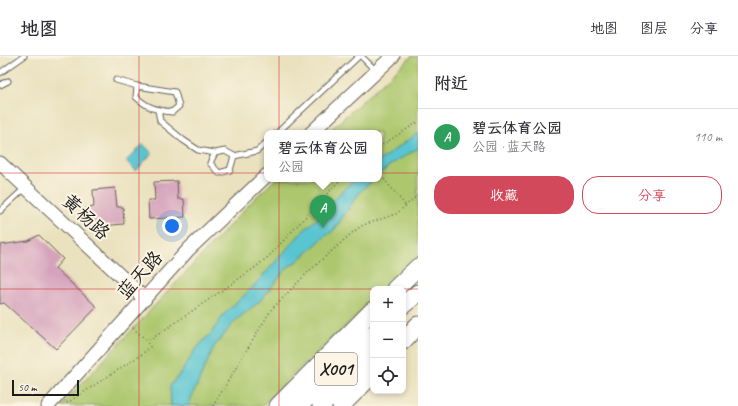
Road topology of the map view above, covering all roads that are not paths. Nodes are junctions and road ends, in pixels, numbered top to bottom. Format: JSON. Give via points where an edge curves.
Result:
{"nodes":[{"id":1,"x":24,"y":56,"type":"edge"},
{"id":2,"x":360,"y":56,"type":"edge"},
{"id":3,"x":393,"y":56,"type":"edge"},
{"id":4,"x":377,"y":71,"type":"junction"},
{"id":5,"x":0,"y":74,"type":"edge"},
{"id":6,"x":116,"y":80,"type":"dead end"},
{"id":7,"x":8,"y":81,"type":"dead end"},
{"id":8,"x":0,"y":85,"type":"edge"},
{"id":9,"x":137,"y":86,"type":"junction"},
{"id":10,"x":158,"y":110,"type":"junction"},
{"id":11,"x":280,"y":130,"type":"edge"},
{"id":12,"x":315,"y":130,"type":"edge"},
{"id":13,"x":264,"y":145,"type":"edge"},
{"id":14,"x":215,"y":153,"type":"junction"},
{"id":15,"x":234,"y":156,"type":"junction"},
{"id":16,"x":0,"y":164,"type":"edge"},
{"id":17,"x":264,"y":178,"type":"edge"},
{"id":18,"x":26,"y":187,"type":"junction"},
{"id":19,"x":0,"y":211,"type":"edge"},
{"id":20,"x":418,"y":267,"type":"edge"},
{"id":21,"x":398,"y":286,"type":"edge"},
{"id":22,"x":418,"y":292,"type":"edge"},
{"id":23,"x":145,"y":299,"type":"junction"},
{"id":24,"x":406,"y":302,"type":"edge"},
{"id":25,"x":370,"y":313,"type":"edge"},
{"id":26,"x":418,"y":313,"type":"edge"},
{"id":27,"x":406,"y":323,"type":"edge"},
{"id":28,"x":418,"y":325,"type":"edge"},
{"id":29,"x":370,"y":337,"type":"edge"},
{"id":30,"x":406,"y":339,"type":"edge"},
{"id":31,"x":370,"y":357,"type":"edge"},
{"id":32,"x":370,"y":377,"type":"edge"},
{"id":33,"x":48,"y":406,"type":"edge"},
{"id":34,"x":278,"y":406,"type":"edge"},
{"id":35,"x":299,"y":406,"type":"edge"},
{"id":36,"x":321,"y":406,"type":"edge"},
{"id":37,"x":342,"y":406,"type":"edge"}],
"edges":[{"from":1,"to":5,"type":"lane"},
{"from":2,"to":4,"type":"lane"},
{"from":2,"to":11,"type":"lane"},
{"from":3,"to":4,"type":"street"},
{"from":4,"to":12,"type":"street"},
{"from":6,"to":9,"type":"lane"},
{"from":7,"to":8,"type":"lane"},
{"from":9,"to":10,"type":"lane","via":[[136,97],[144,105]]},
{"from":9,"to":10,"type":"lane","via":[[175,92],[179,106],[172,112]]},
{"from":10,"to":14,"type":"lane","via":[[160,121],[183,140],[198,150]]},
{"from":13,"to":15,"type":"lane","via":[[257,151]]},
{"from":14,"to":15,"type":"lane","via":[[225,151]]},
{"from":14,"to":15,"type":"lane","via":[[210,163],[219,173],[230,170]]},
{"from":16,"to":18,"type":"street","name":"黄杨路"},
{"from":17,"to":23,"type":"street","name":"蓝天路","via":[[189,249]]},
{"from":18,"to":19,"type":"lane"},
{"from":18,"to":23,"type":"street","name":"黄杨路"},
{"from":20,"to":21,"type":"highway"},
{"from":22,"to":24,"type":"highway"},
{"from":23,"to":33,"type":"street","name":"蓝天路"},
{"from":25,"to":34,"type":"highway"},
{"from":26,"to":27,"type":"highway"},
{"from":28,"to":30,"type":"highway"},
{"from":29,"to":35,"type":"highway","number":"X001"},
{"from":31,"to":36,"type":"highway","number":"X001"},
{"from":32,"to":37,"type":"highway"}]}
